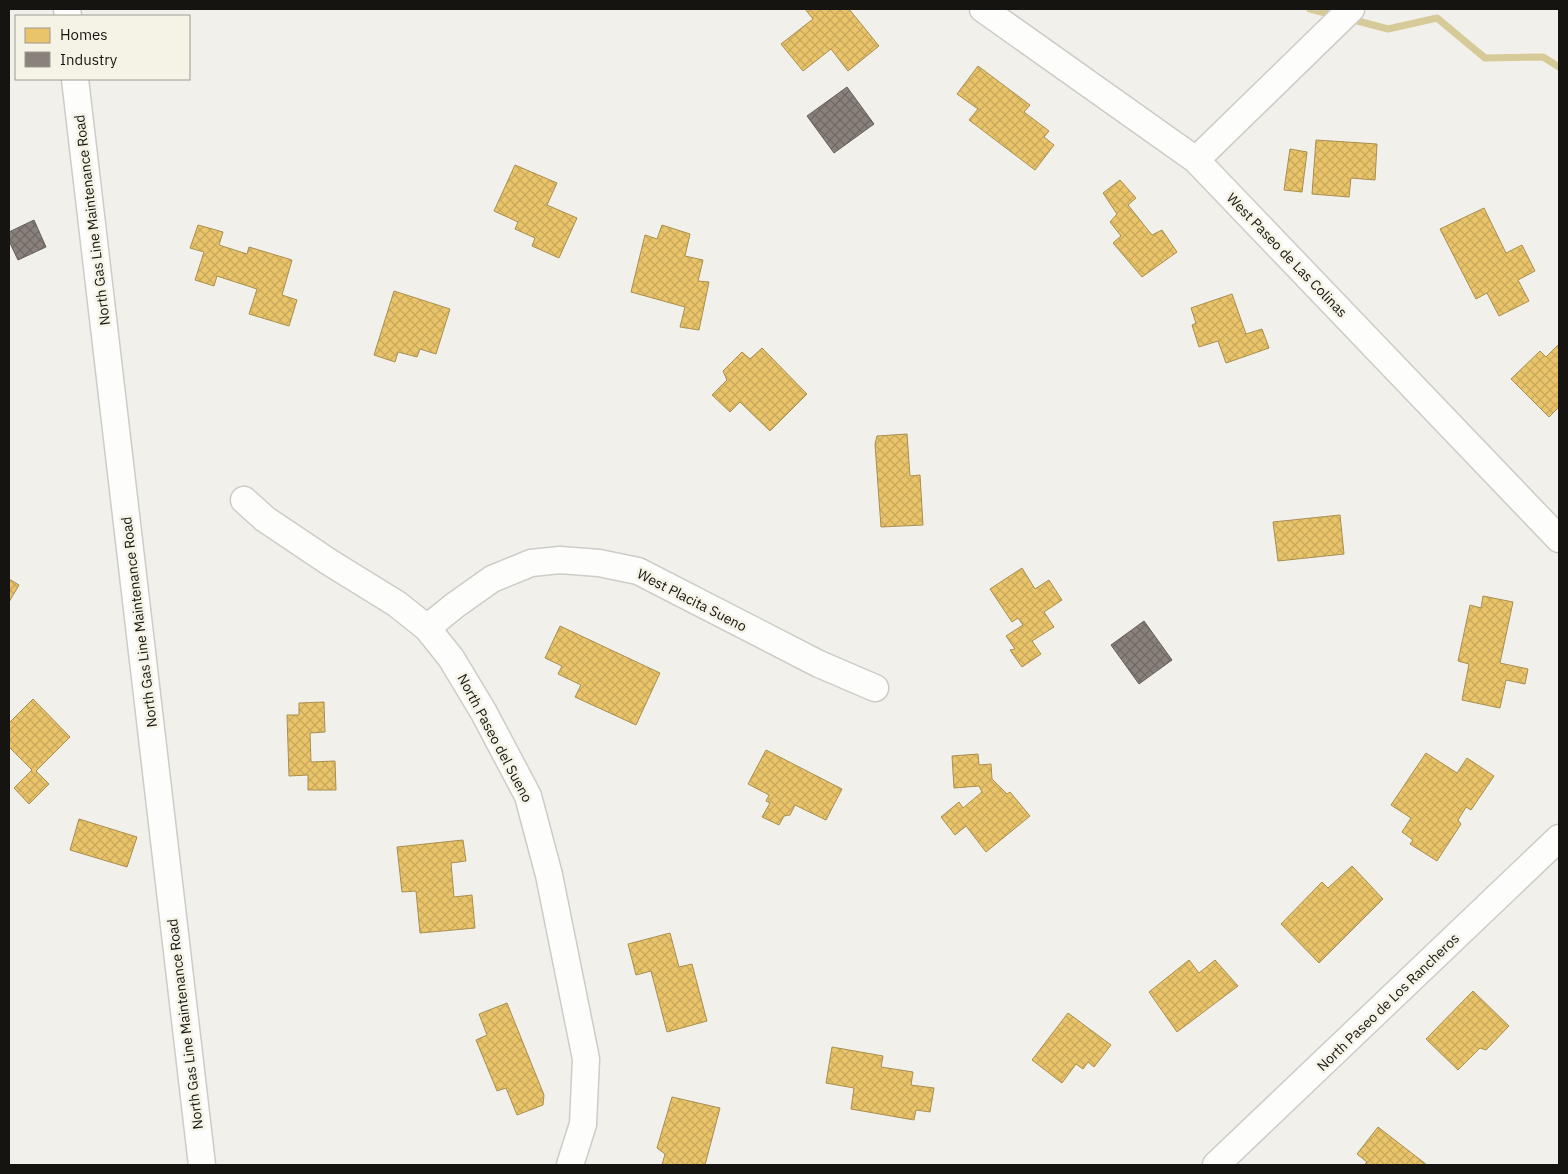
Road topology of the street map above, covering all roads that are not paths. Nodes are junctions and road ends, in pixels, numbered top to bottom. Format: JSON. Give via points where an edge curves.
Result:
{"nodes":[{"id":1,"x":983,"y":9,"type":"edge"},
{"id":2,"x":1351,"y":9,"type":"edge"},
{"id":3,"x":75,"y":80,"type":"edge"},
{"id":4,"x":1196,"y":160,"type":"junction"},
{"id":5,"x":244,"y":500,"type":"dead end"},
{"id":6,"x":1559,"y":539,"type":"edge"},
{"id":7,"x":428,"y":628,"type":"junction"},
{"id":8,"x":875,"y":688,"type":"dead end"},
{"id":9,"x":1559,"y":838,"type":"edge"},
{"id":10,"x":202,"y":1165,"type":"edge"},
{"id":11,"x":570,"y":1165,"type":"edge"},
{"id":12,"x":1216,"y":1165,"type":"edge"}],
"edges":[{"from":1,"to":4,"type":"street","name":"West Paseo de Las Colinas"},
{"from":2,"to":4,"type":"street"},
{"from":3,"to":10,"type":"street","name":"North Gas Line Maintenance Road"},
{"from":4,"to":6,"type":"street","name":"West Paseo de Las Colinas"},
{"from":5,"to":7,"type":"street","name":"North Paseo del Sueno","via":[[265,519],[397,604]]},
{"from":7,"to":8,"type":"street","name":"West Placita Sueno","via":[[492,579],[531,563],[560,560],[599,563],[638,571],[820,664]]},
{"from":7,"to":11,"type":"street","name":"North Paseo del Sueno","via":[[483,710],[528,796],[548,875],[586,1059],[583,1124]]},
{"from":9,"to":12,"type":"street","name":"North Paseo de Los Rancheros"}]}
